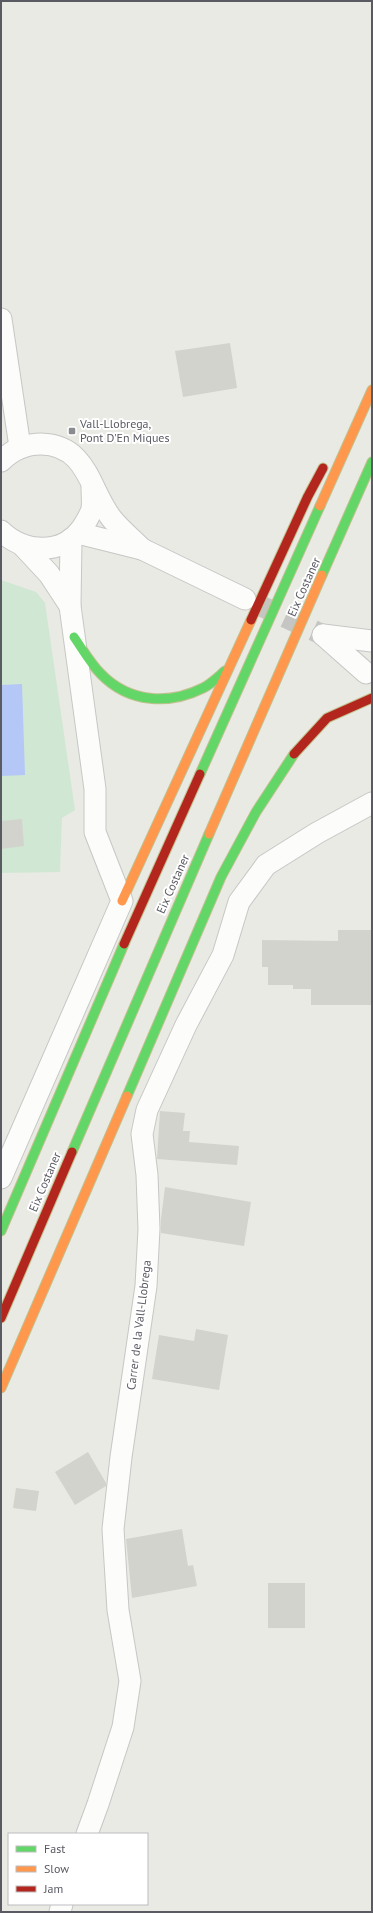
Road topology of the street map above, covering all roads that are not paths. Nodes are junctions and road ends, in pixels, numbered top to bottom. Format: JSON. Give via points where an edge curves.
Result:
{"nodes":[{"id":1,"x":1,"y":319,"type":"edge"},
{"id":2,"x":372,"y":380,"type":"edge"},
{"id":3,"x":372,"y":390,"type":"edge"},
{"id":4,"x":342,"y":434,"type":"dead end"},
{"id":5,"x":20,"y":447,"type":"junction"},
{"id":6,"x":1,"y":462,"type":"edge"},
{"id":7,"x":327,"y":462,"type":"dead end"},
{"id":8,"x":372,"y":462,"type":"edge"},
{"id":9,"x":92,"y":487,"type":"junction"},
{"id":10,"x":1,"y":531,"type":"edge"},
{"id":11,"x":75,"y":536,"type":"junction"},
{"id":12,"x":23,"y":546,"type":"junction"},
{"id":13,"x":142,"y":549,"type":"junction"},
{"id":14,"x":245,"y":599,"type":"tunnel mouth"},
{"id":15,"x":70,"y":606,"type":"junction"},
{"id":16,"x":74,"y":638,"type":"junction"},
{"id":17,"x":372,"y":641,"type":"edge"},
{"id":18,"x":372,"y":650,"type":"edge"},
{"id":19,"x":228,"y":669,"type":"junction"},
{"id":20,"x":369,"y":681,"type":"edge"},
{"id":21,"x":372,"y":698,"type":"edge"},
{"id":22,"x":372,"y":803,"type":"edge"},
{"id":23,"x":122,"y":902,"type":"junction"},
{"id":24,"x":1,"y":1178,"type":"edge"},
{"id":25,"x":1,"y":1231,"type":"edge"},
{"id":26,"x":1,"y":1318,"type":"edge"},
{"id":27,"x":1,"y":1388,"type":"edge"},
{"id":28,"x":87,"y":1833,"type":"edge"}],
"edges":[{"from":1,"to":5,"type":"street"},
{"from":2,"to":4,"type":"highway"},
{"from":3,"to":25,"type":"highway","via":[[110,976]]},
{"from":5,"to":6,"type":"street"},
{"from":5,"to":9,"type":"street","via":[[42,444],[63,448],[86,470]]},
{"from":7,"to":19,"type":"highway","via":[[308,496]]},
{"from":8,"to":26,"type":"highway","name":"Eix Costaner","via":[[142,986]]},
{"from":9,"to":11,"type":"street","via":[[92,509]]},
{"from":9,"to":13,"type":"street","via":[[112,519]]},
{"from":10,"to":12,"type":"street"},
{"from":11,"to":12,"type":"street","via":[[48,548]]},
{"from":11,"to":13,"type":"street"},
{"from":11,"to":15,"type":"street"},
{"from":12,"to":15,"type":"street","via":[[49,574]]},
{"from":13,"to":14,"type":"street"},
{"from":15,"to":16,"type":"street"},
{"from":16,"to":19,"type":"highway","via":[[105,678],[122,691],[141,698],[158,700],[182,697],[204,687]]},
{"from":16,"to":23,"type":"street","via":[[95,789],[96,832]]},
{"from":17,"to":20,"type":"street","via":[[323,635]]},
{"from":18,"to":20,"type":"street","via":[[366,662]]},
{"from":19,"to":23,"type":"highway"},
{"from":21,"to":27,"type":"highway","via":[[327,718],[291,758],[256,812],[221,877]]},
{"from":22,"to":28,"type":"street","name":"Carrer de la Vall-Llobrega","via":[[266,865],[239,902],[222,955],[147,1110],[142,1134],[147,1175],[149,1230],[146,1286],[113,1529],[118,1610],[130,1682],[123,1727]]},
{"from":23,"to":24,"type":"street"}]}
